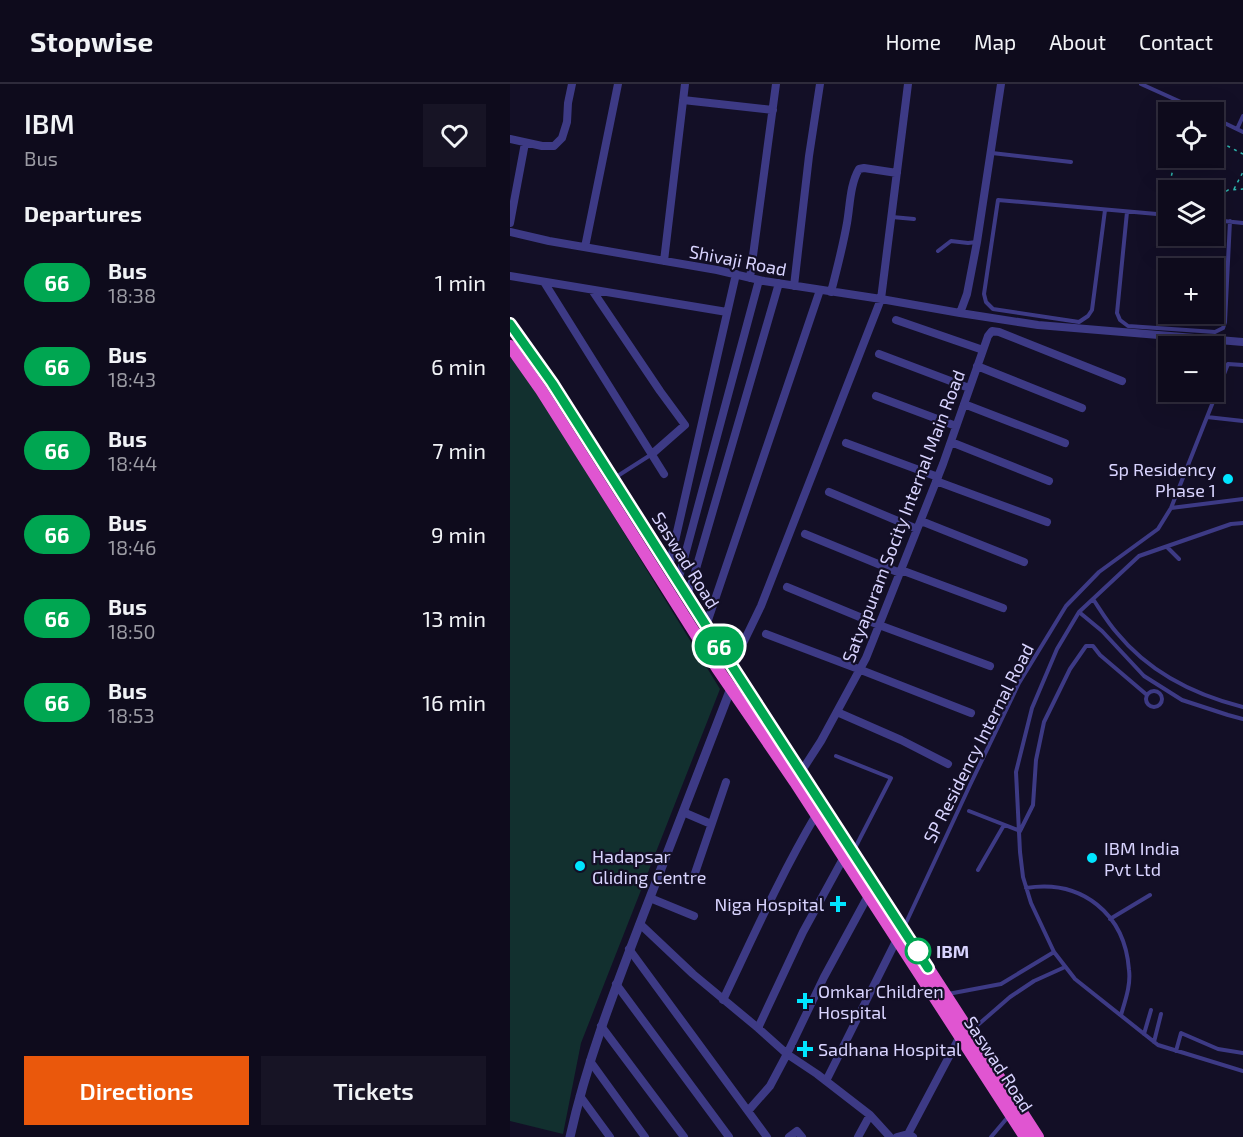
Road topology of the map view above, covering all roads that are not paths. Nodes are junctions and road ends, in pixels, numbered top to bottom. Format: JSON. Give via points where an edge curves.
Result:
{"nodes":[{"id":1,"x":572,"y":84,"type":"edge"},
{"id":2,"x":618,"y":84,"type":"edge"},
{"id":3,"x":685,"y":84,"type":"edge"},
{"id":4,"x":776,"y":84,"type":"edge"},
{"id":5,"x":820,"y":84,"type":"edge"},
{"id":6,"x":908,"y":84,"type":"edge"},
{"id":7,"x":1001,"y":84,"type":"edge"},
{"id":8,"x":1141,"y":84,"type":"edge"},
{"id":9,"x":683,"y":100,"type":"junction"},
{"id":10,"x":1181,"y":102,"type":"edge"},
{"id":11,"x":773,"y":110,"type":"junction"},
{"id":12,"x":1243,"y":116,"type":"edge"},
{"id":13,"x":1224,"y":123,"type":"edge"},
{"id":14,"x":1237,"y":129,"type":"junction"},
{"id":15,"x":1243,"y":132,"type":"edge"},
{"id":16,"x":510,"y":139,"type":"edge"},
{"id":17,"x":525,"y":143,"type":"junction"},
{"id":18,"x":991,"y":153,"type":"junction"},
{"id":19,"x":1071,"y":162,"type":"dead end"},
{"id":20,"x":897,"y":173,"type":"junction"},
{"id":21,"x":512,"y":205,"type":"edge"},
{"id":22,"x":1105,"y":210,"type":"junction"},
{"id":23,"x":1127,"y":212,"type":"junction"},
{"id":24,"x":1158,"y":215,"type":"edge"},
{"id":25,"x":891,"y":217,"type":"junction"},
{"id":26,"x":914,"y":219,"type":"dead end"},
{"id":27,"x":1224,"y":221,"type":"edge"},
{"id":28,"x":1230,"y":221,"type":"junction"},
{"id":29,"x":510,"y":222,"type":"edge"},
{"id":30,"x":1243,"y":223,"type":"edge"},
{"id":31,"x":510,"y":232,"type":"edge"},
{"id":32,"x":978,"y":242,"type":"junction"},
{"id":33,"x":585,"y":247,"type":"junction"},
{"id":34,"x":938,"y":251,"type":"dead end"},
{"id":35,"x":664,"y":261,"type":"junction"},
{"id":36,"x":736,"y":274,"type":"junction"},
{"id":37,"x":510,"y":276,"type":"edge"},
{"id":38,"x":754,"y":279,"type":"junction"},
{"id":39,"x":544,"y":282,"type":"junction"},
{"id":40,"x":779,"y":283,"type":"junction"},
{"id":41,"x":794,"y":286,"type":"junction"},
{"id":42,"x":592,"y":290,"type":"junction"},
{"id":43,"x":820,"y":290,"type":"junction"},
{"id":44,"x":831,"y":292,"type":"junction"},
{"id":45,"x":881,"y":299,"type":"junction"},
{"id":46,"x":727,"y":312,"type":"junction"},
{"id":47,"x":960,"y":313,"type":"junction"},
{"id":48,"x":896,"y":320,"type":"dead end"},
{"id":49,"x":510,"y":324,"type":"edge"},
{"id":50,"x":1243,"y":342,"type":"edge"},
{"id":51,"x":510,"y":346,"type":"edge"},
{"id":52,"x":982,"y":350,"type":"junction"},
{"id":53,"x":879,"y":354,"type":"dead end"},
{"id":54,"x":1243,"y":365,"type":"edge"},
{"id":55,"x":977,"y":366,"type":"junction"},
{"id":56,"x":1122,"y":381,"type":"dead end"},
{"id":57,"x":969,"y":388,"type":"junction"},
{"id":58,"x":876,"y":396,"type":"dead end"},
{"id":59,"x":964,"y":404,"type":"junction"},
{"id":60,"x":1082,"y":408,"type":"dead end"},
{"id":61,"x":1207,"y":417,"type":"junction"},
{"id":62,"x":1243,"y":421,"type":"edge"},
{"id":63,"x":956,"y":426,"type":"junction"},
{"id":64,"x":846,"y":442,"type":"dead end"},
{"id":65,"x":951,"y":442,"type":"junction"},
{"id":66,"x":1065,"y":443,"type":"dead end"},
{"id":67,"x":652,"y":454,"type":"junction"},
{"id":68,"x":664,"y":474,"type":"dead end"},
{"id":69,"x":613,"y":478,"type":"junction"},
{"id":70,"x":937,"y":479,"type":"junction"},
{"id":71,"x":1049,"y":481,"type":"dead end"},
{"id":72,"x":829,"y":492,"type":"dead end"},
{"id":73,"x":1243,"y":499,"type":"edge"},
{"id":74,"x":1171,"y":508,"type":"junction"},
{"id":75,"x":1047,"y":522,"type":"dead end"},
{"id":76,"x":1243,"y":524,"type":"edge"},
{"id":77,"x":919,"y":525,"type":"junction"},
{"id":78,"x":805,"y":534,"type":"dead end"},
{"id":79,"x":1167,"y":547,"type":"junction"},
{"id":80,"x":1179,"y":559,"type":"dead end"},
{"id":81,"x":1024,"y":562,"type":"dead end"},
{"id":82,"x":669,"y":567,"type":"junction"},
{"id":83,"x":901,"y":572,"type":"junction"},
{"id":84,"x":678,"y":581,"type":"junction"},
{"id":85,"x":787,"y":587,"type":"dead end"},
{"id":86,"x":687,"y":595,"type":"junction"},
{"id":87,"x":1093,"y":599,"type":"junction"},
{"id":88,"x":1003,"y":608,"type":"dead end"},
{"id":89,"x":1079,"y":612,"type":"junction"},
{"id":90,"x":879,"y":625,"type":"junction"},
{"id":91,"x":706,"y":626,"type":"junction"},
{"id":92,"x":766,"y":634,"type":"dead end"},
{"id":93,"x":732,"y":666,"type":"junction"},
{"id":94,"x":990,"y":666,"type":"dead end"},
{"id":95,"x":861,"y":670,"type":"junction"},
{"id":96,"x":730,"y":688,"type":"junction"},
{"id":97,"x":1163,"y":688,"type":"junction"},
{"id":98,"x":1157,"y":691,"type":"junction"},
{"id":99,"x":1147,"y":695,"type":"junction"},
{"id":100,"x":1243,"y":707,"type":"edge"},
{"id":101,"x":837,"y":712,"type":"junction"},
{"id":102,"x":971,"y":713,"type":"dead end"},
{"id":103,"x":1243,"y":719,"type":"edge"},
{"id":104,"x":836,"y":756,"type":"dead end"},
{"id":105,"x":948,"y":764,"type":"dead end"},
{"id":106,"x":801,"y":772,"type":"junction"},
{"id":107,"x":726,"y":782,"type":"dead end"},
{"id":108,"x":969,"y":811,"type":"dead end"},
{"id":109,"x":683,"y":812,"type":"junction"},
{"id":110,"x":816,"y":815,"type":"junction"},
{"id":111,"x":711,"y":824,"type":"junction"},
{"id":112,"x":1004,"y":825,"type":"junction"},
{"id":113,"x":1020,"y":831,"type":"junction"},
{"id":114,"x":848,"y":854,"type":"junction"},
{"id":115,"x":978,"y":870,"type":"dead end"},
{"id":116,"x":694,"y":876,"type":"dead end"},
{"id":117,"x":1026,"y":888,"type":"junction"},
{"id":118,"x":1150,"y":895,"type":"dead end"},
{"id":119,"x":868,"y":896,"type":"junction"},
{"id":120,"x":650,"y":898,"type":"junction"},
{"id":121,"x":694,"y":916,"type":"dead end"},
{"id":122,"x":1110,"y":919,"type":"junction"},
{"id":123,"x":640,"y":924,"type":"junction"},
{"id":124,"x":900,"y":934,"type":"junction"},
{"id":125,"x":629,"y":949,"type":"junction"},
{"id":126,"x":1054,"y":952,"type":"junction"},
{"id":127,"x":1065,"y":967,"type":"junction"},
{"id":128,"x":616,"y":984,"type":"junction"},
{"id":129,"x":940,"y":996,"type":"junction"},
{"id":130,"x":723,"y":999,"type":"junction"},
{"id":131,"x":1151,"y":1010,"type":"dead end"},
{"id":132,"x":1161,"y":1014,"type":"dead end"},
{"id":133,"x":1121,"y":1016,"type":"junction"},
{"id":134,"x":602,"y":1026,"type":"junction"},
{"id":135,"x":758,"y":1028,"type":"junction"},
{"id":136,"x":965,"y":1034,"type":"junction"},
{"id":137,"x":1144,"y":1034,"type":"junction"},
{"id":138,"x":1154,"y":1042,"type":"junction"},
{"id":139,"x":1176,"y":1051,"type":"junction"},
{"id":140,"x":1243,"y":1053,"type":"edge"},
{"id":141,"x":787,"y":1054,"type":"junction"},
{"id":142,"x":590,"y":1061,"type":"junction"},
{"id":143,"x":1243,"y":1071,"type":"edge"},
{"id":144,"x":826,"y":1081,"type":"junction"},
{"id":145,"x":580,"y":1096,"type":"junction"},
{"id":146,"x":748,"y":1111,"type":"junction"},
{"id":147,"x":1010,"y":1114,"type":"junction"},
{"id":148,"x":870,"y":1115,"type":"junction"},
{"id":149,"x":911,"y":1136,"type":"edge"},
{"id":150,"x":570,"y":1137,"type":"edge"},
{"id":151,"x":610,"y":1137,"type":"edge"},
{"id":152,"x":645,"y":1137,"type":"edge"},
{"id":153,"x":684,"y":1137,"type":"edge"},
{"id":154,"x":729,"y":1137,"type":"edge"},
{"id":155,"x":767,"y":1137,"type":"edge"},
{"id":156,"x":789,"y":1137,"type":"edge"},
{"id":157,"x":802,"y":1137,"type":"edge"},
{"id":158,"x":858,"y":1137,"type":"edge"},
{"id":159,"x":890,"y":1137,"type":"edge"},
{"id":160,"x":897,"y":1137,"type":"edge"},
{"id":161,"x":990,"y":1137,"type":"edge"},
{"id":162,"x":1025,"y":1137,"type":"edge"},
{"id":163,"x":1038,"y":1137,"type":"edge"}],
"edges":[{"from":1,"to":17,"type":"street","via":[[562,138],[554,146]]},
{"from":2,"to":33,"type":"street"},
{"from":3,"to":9,"type":"street"},
{"from":4,"to":11,"type":"street"},
{"from":5,"to":41,"type":"street"},
{"from":6,"to":20,"type":"street"},
{"from":7,"to":18,"type":"street"},
{"from":8,"to":10,"type":"lane"},
{"from":9,"to":11,"type":"street"},
{"from":9,"to":35,"type":"street"},
{"from":11,"to":38,"type":"street"},
{"from":12,"to":14,"type":"lane"},
{"from":13,"to":14,"type":"lane"},
{"from":14,"to":15,"type":"lane"},
{"from":16,"to":17,"type":"street"},
{"from":17,"to":21,"type":"street"},
{"from":18,"to":19,"type":"lane"},
{"from":18,"to":32,"type":"street"},
{"from":20,"to":25,"type":"street"},
{"from":20,"to":44,"type":"street","via":[[864,168],[856,172]]},
{"from":21,"to":29,"type":"street"},
{"from":22,"to":22,"type":"lane","via":[[1088,316],[1079,322],[993,309],[986,302],[998,200]]},
{"from":22,"to":23,"type":"lane"},
{"from":23,"to":24,"type":"lane"},
{"from":23,"to":28,"type":"lane","via":[[1117,313],[1128,326],[1215,332],[1223,328]]},
{"from":25,"to":26,"type":"lane"},
{"from":25,"to":45,"type":"street"},
{"from":27,"to":28,"type":"lane"},
{"from":28,"to":30,"type":"lane"},
{"from":31,"to":33,"type":"street","name":"Shivaji Road"},
{"from":32,"to":34,"type":"lane","via":[[951,241]]},
{"from":32,"to":47,"type":"street"},
{"from":33,"to":35,"type":"street","name":"Shivaji Road"},
{"from":35,"to":36,"type":"street","name":"Shivaji Road"},
{"from":36,"to":38,"type":"street","name":"Shivaji Road"},
{"from":36,"to":46,"type":"street"},
{"from":37,"to":39,"type":"street"},
{"from":38,"to":40,"type":"street","name":"Shivaji Road"},
{"from":38,"to":84,"type":"street"},
{"from":39,"to":42,"type":"street"},
{"from":39,"to":67,"type":"street"},
{"from":40,"to":41,"type":"street","name":"Shivaji Road"},
{"from":40,"to":86,"type":"street"},
{"from":41,"to":43,"type":"street","name":"Shivaji Road"},
{"from":42,"to":46,"type":"street"},
{"from":42,"to":67,"type":"street","via":[[685,425]]},
{"from":43,"to":44,"type":"street","name":"Shivaji Road"},
{"from":43,"to":91,"type":"street"},
{"from":44,"to":45,"type":"street","name":"Shivaji Road"},
{"from":45,"to":47,"type":"street","name":"Shivaji Road"},
{"from":45,"to":93,"type":"street","via":[[761,606]]},
{"from":46,"to":82,"type":"street"},
{"from":47,"to":50,"type":"street","name":"Shivaji Road","via":[[1038,325]]},
{"from":48,"to":52,"type":"street"},
{"from":49,"to":69,"type":"highway","name":"Saswad Road"},
{"from":51,"to":96,"type":"highway","name":"Saswad Road"},
{"from":52,"to":55,"type":"street","name":"Satyapuram Socity Internal Main Road"},
{"from":52,"to":56,"type":"street","name":"Satyapuram Socity Internal Main Road","via":[[987,336],[992,331],[999,332]]},
{"from":53,"to":57,"type":"street"},
{"from":54,"to":61,"type":"lane","name":"SP Residency Internal Road","via":[[1228,364]]},
{"from":55,"to":57,"type":"street","name":"Satyapuram Socity Internal Main Road"},
{"from":55,"to":60,"type":"street"},
{"from":57,"to":59,"type":"street","name":"Satyapuram Socity Internal Main Road"},
{"from":58,"to":63,"type":"street"},
{"from":59,"to":63,"type":"street","name":"Satyapuram Socity Internal Main Road"},
{"from":59,"to":66,"type":"street"},
{"from":61,"to":62,"type":"lane"},
{"from":61,"to":74,"type":"lane","name":"SP Residency Internal Road"},
{"from":63,"to":65,"type":"street","name":"Satyapuram Socity Internal Main Road"},
{"from":64,"to":70,"type":"street"},
{"from":65,"to":70,"type":"street","name":"Satyapuram Socity Internal Main Road"},
{"from":65,"to":71,"type":"street"},
{"from":67,"to":68,"type":"street"},
{"from":67,"to":69,"type":"lane"},
{"from":69,"to":82,"type":"highway","name":"Saswad Road"},
{"from":70,"to":75,"type":"street"},
{"from":70,"to":77,"type":"street","name":"Satyapuram Socity Internal Main Road"},
{"from":72,"to":77,"type":"street"},
{"from":73,"to":74,"type":"lane"},
{"from":74,"to":124,"type":"lane","name":"SP Residency Internal Road","via":[[1158,529],[1099,572],[1066,606],[1019,683]]},
{"from":76,"to":79,"type":"lane","via":[[1231,524]]},
{"from":77,"to":81,"type":"street"},
{"from":77,"to":83,"type":"street","name":"Satyapuram Socity Internal Main Road"},
{"from":78,"to":83,"type":"street"},
{"from":79,"to":80,"type":"lane"},
{"from":79,"to":87,"type":"lane","via":[[1139,556]]},
{"from":82,"to":84,"type":"highway","name":"Saswad Road"},
{"from":83,"to":88,"type":"street"},
{"from":83,"to":90,"type":"street","name":"Satyapuram Socity Internal Main Road"},
{"from":84,"to":86,"type":"highway","name":"Saswad Road"},
{"from":85,"to":90,"type":"street"},
{"from":86,"to":91,"type":"highway","name":"Saswad Road"},
{"from":87,"to":89,"type":"lane"},
{"from":87,"to":100,"type":"lane","via":[[1117,633],[1146,662],[1178,683]]},
{"from":89,"to":97,"type":"lane","via":[[1144,676]]},
{"from":89,"to":113,"type":"lane","via":[[1056,649],[1032,708],[1016,772]]},
{"from":90,"to":94,"type":"street"},
{"from":90,"to":95,"type":"street","name":"Satyapuram Socity Internal Main Road"},
{"from":91,"to":93,"type":"highway","name":"Saswad Road"},
{"from":92,"to":95,"type":"street"},
{"from":93,"to":106,"type":"highway","name":"Saswad Road"},
{"from":95,"to":101,"type":"street","name":"Satyapuram Socity Internal Main Road"},
{"from":95,"to":102,"type":"street"},
{"from":96,"to":109,"type":"street"},
{"from":96,"to":110,"type":"highway","name":"Saswad Road"},
{"from":97,"to":98,"type":"lane"},
{"from":97,"to":103,"type":"lane","via":[[1182,700]]},
{"from":98,"to":99,"type":"lane"},
{"from":98,"to":99,"type":"lane","via":[[1163,700],[1158,706],[1148,705]]},
{"from":99,"to":113,"type":"lane","via":[[1093,646],[1086,646],[1044,722],[1033,805]]},
{"from":101,"to":105,"type":"street"},
{"from":101,"to":106,"type":"street","name":"Satyapuram Socity Internal Main Road"},
{"from":104,"to":114,"type":"lane","via":[[891,778]]},
{"from":106,"to":114,"type":"highway","name":"Saswad Road"},
{"from":107,"to":111,"type":"street"},
{"from":108,"to":112,"type":"lane"},
{"from":109,"to":111,"type":"street"},
{"from":109,"to":120,"type":"street"},
{"from":110,"to":114,"type":"highway","name":"Saswad Road"},
{"from":110,"to":130,"type":"street"},
{"from":111,"to":116,"type":"street"},
{"from":112,"to":113,"type":"lane"},
{"from":112,"to":115,"type":"lane"},
{"from":113,"to":117,"type":"lane"},
{"from":114,"to":119,"type":"highway","name":"Saswad Road"},
{"from":114,"to":124,"type":"highway","name":"Saswad Road"},
{"from":114,"to":135,"type":"street","via":[[803,932]]},
{"from":117,"to":122,"type":"lane","via":[[1042,885],[1070,889],[1096,903]]},
{"from":117,"to":126,"type":"lane"},
{"from":118,"to":122,"type":"lane"},
{"from":119,"to":124,"type":"highway","name":"Saswad Road"},
{"from":119,"to":141,"type":"street"},
{"from":120,"to":121,"type":"street"},
{"from":120,"to":123,"type":"street"},
{"from":122,"to":133,"type":"lane","via":[[1119,930],[1130,970]]},
{"from":123,"to":125,"type":"street"},
{"from":123,"to":130,"type":"street"},
{"from":124,"to":129,"type":"highway","name":"Saswad Road"},
{"from":124,"to":129,"type":"highway","name":"Saswad Road","via":[[928,968]]},
{"from":124,"to":144,"type":"street"},
{"from":125,"to":128,"type":"street"},
{"from":125,"to":146,"type":"street"},
{"from":126,"to":127,"type":"lane"},
{"from":126,"to":129,"type":"lane","via":[[1001,984]]},
{"from":127,"to":133,"type":"lane"},
{"from":127,"to":136,"type":"lane","via":[[1010,997]]},
{"from":128,"to":134,"type":"street"},
{"from":128,"to":154,"type":"street"},
{"from":129,"to":136,"type":"highway","name":"Saswad Road"},
{"from":130,"to":135,"type":"street"},
{"from":131,"to":137,"type":"lane"},
{"from":132,"to":138,"type":"lane"},
{"from":133,"to":137,"type":"lane"},
{"from":134,"to":142,"type":"street"},
{"from":134,"to":153,"type":"street"},
{"from":135,"to":141,"type":"street"},
{"from":136,"to":147,"type":"highway","name":"Saswad Road"},
{"from":136,"to":149,"type":"street"},
{"from":136,"to":163,"type":"highway"},
{"from":137,"to":138,"type":"lane"},
{"from":138,"to":139,"type":"lane"},
{"from":139,"to":140,"type":"lane","via":[[1181,1033]]},
{"from":139,"to":143,"type":"lane"},
{"from":141,"to":144,"type":"street"},
{"from":141,"to":146,"type":"street","via":[[770,1086]]},
{"from":142,"to":145,"type":"street"},
{"from":142,"to":152,"type":"street"},
{"from":144,"to":148,"type":"street"},
{"from":145,"to":150,"type":"street"},
{"from":145,"to":151,"type":"street"},
{"from":146,"to":155,"type":"street"},
{"from":147,"to":161,"type":"lane"},
{"from":147,"to":162,"type":"highway","name":"Saswad Road"},
{"from":148,"to":158,"type":"street"},
{"from":148,"to":159,"type":"street"},
{"from":149,"to":160,"type":"street"},
{"from":156,"to":157,"type":"street","via":[[797,1131]]}]}
